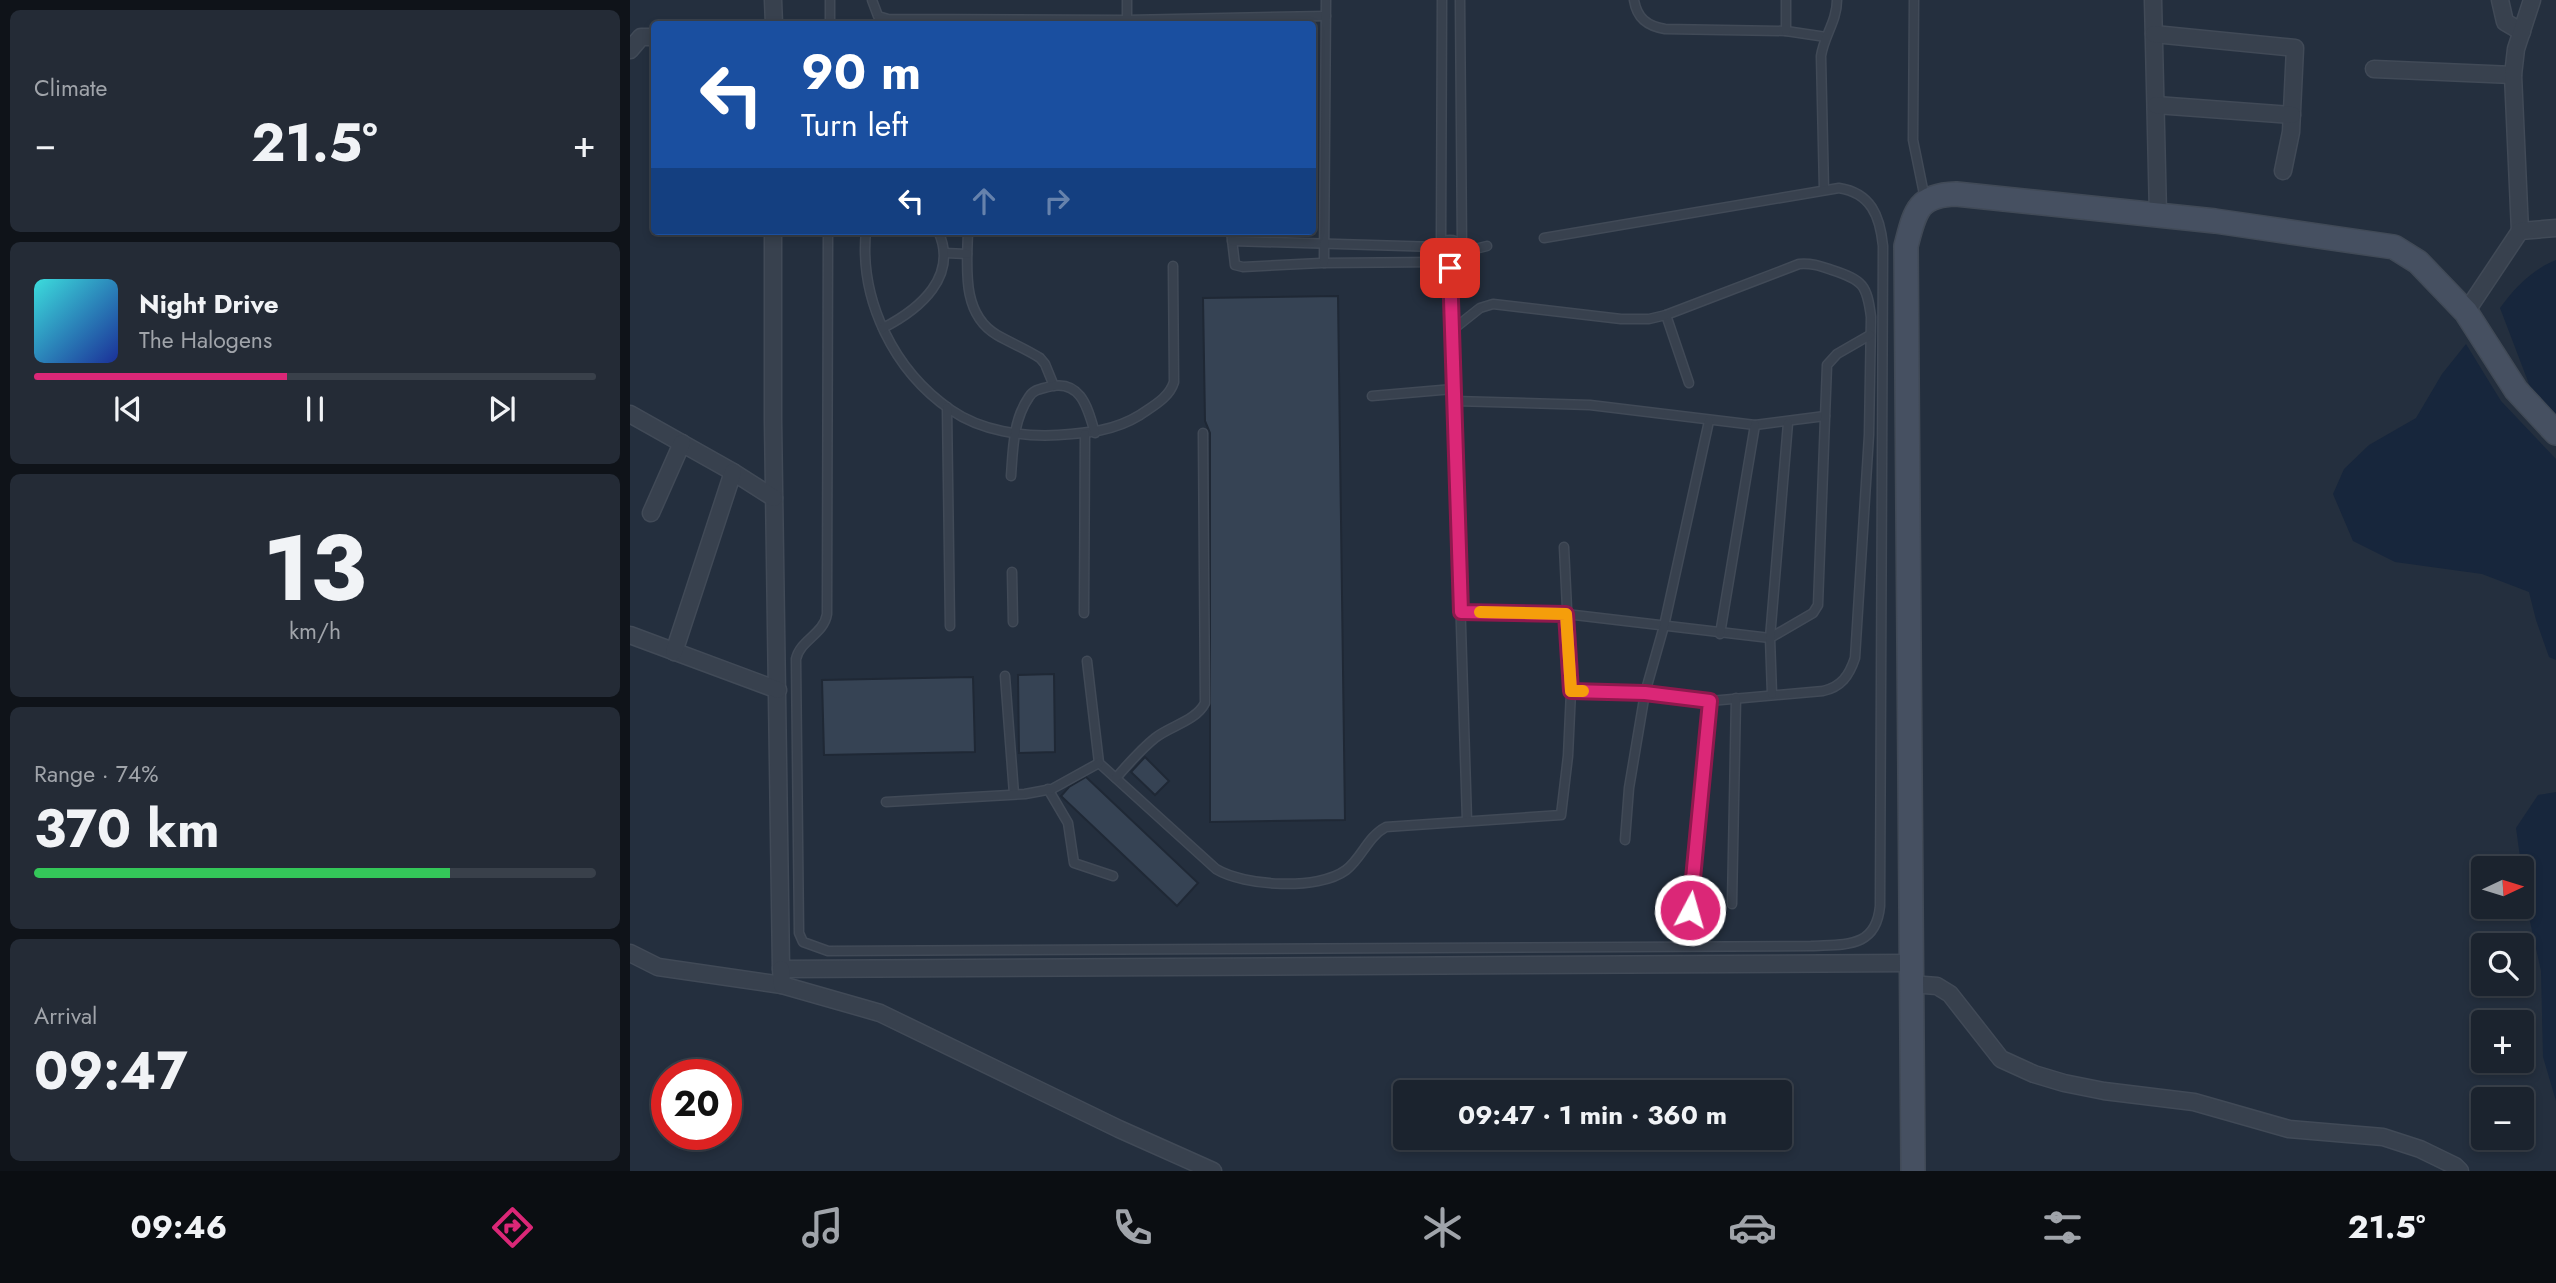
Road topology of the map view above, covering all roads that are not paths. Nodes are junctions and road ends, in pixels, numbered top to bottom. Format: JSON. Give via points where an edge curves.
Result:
{"nodes":[{"id":1,"x":773,"y":0,"type":"edge"},
{"id":2,"x":830,"y":0,"type":"edge"},
{"id":3,"x":872,"y":0,"type":"edge"},
{"id":4,"x":1127,"y":0,"type":"edge"},
{"id":5,"x":1326,"y":0,"type":"edge"},
{"id":6,"x":1442,"y":0,"type":"edge"},
{"id":7,"x":1460,"y":0,"type":"edge"},
{"id":8,"x":1634,"y":0,"type":"edge"},
{"id":9,"x":1786,"y":0,"type":"edge"},
{"id":10,"x":1837,"y":0,"type":"edge"},
{"id":11,"x":1914,"y":0,"type":"edge"},
{"id":12,"x":2153,"y":0,"type":"edge"},
{"id":13,"x":2500,"y":0,"type":"edge"},
{"id":14,"x":2532,"y":0,"type":"edge"},
{"id":15,"x":1326,"y":16,"type":"junction"},
{"id":16,"x":1127,"y":20,"type":"junction"},
{"id":17,"x":774,"y":21,"type":"edge"},
{"id":18,"x":830,"y":21,"type":"edge"},
{"id":19,"x":1786,"y":31,"type":"junction"},
{"id":20,"x":2522,"y":32,"type":"junction"},
{"id":21,"x":2154,"y":34,"type":"junction"},
{"id":22,"x":642,"y":35,"type":"edge"},
{"id":23,"x":1826,"y":37,"type":"junction"},
{"id":24,"x":630,"y":50,"type":"edge"},
{"id":25,"x":2374,"y":69,"type":"dead end"},
{"id":26,"x":2513,"y":75,"type":"junction"},
{"id":27,"x":2156,"y":105,"type":"junction"},
{"id":28,"x":2292,"y":115,"type":"junction"},
{"id":29,"x":2283,"y":171,"type":"dead end"},
{"id":30,"x":1824,"y":190,"type":"junction"},
{"id":31,"x":1925,"y":201,"type":"junction"},
{"id":32,"x":2158,"y":215,"type":"junction"},
{"id":33,"x":2556,"y":228,"type":"edge"},
{"id":34,"x":2520,"y":231,"type":"junction"},
{"id":35,"x":774,"y":235,"type":"edge"},
{"id":36,"x":828,"y":235,"type":"edge"},
{"id":37,"x":866,"y":235,"type":"edge"},
{"id":38,"x":939,"y":235,"type":"edge"},
{"id":39,"x":968,"y":235,"type":"edge"},
{"id":40,"x":1231,"y":235,"type":"edge"},
{"id":41,"x":1544,"y":238,"type":"dead end"},
{"id":42,"x":1232,"y":242,"type":"junction"},
{"id":43,"x":1324,"y":244,"type":"junction"},
{"id":44,"x":1440,"y":245,"type":"junction"},
{"id":45,"x":1487,"y":246,"type":"dead end"},
{"id":46,"x":1463,"y":250,"type":"junction"},
{"id":47,"x":945,"y":253,"type":"junction"},
{"id":48,"x":967,"y":254,"type":"junction"},
{"id":49,"x":1439,"y":262,"type":"junction"},
{"id":50,"x":1324,"y":263,"type":"junction"},
{"id":51,"x":1173,"y":266,"type":"dead end"},
{"id":52,"x":1450,"y":268,"type":"junction"},
{"id":53,"x":1666,"y":315,"type":"junction"},
{"id":54,"x":2470,"y":317,"type":"junction"},
{"id":55,"x":883,"y":328,"type":"junction"},
{"id":56,"x":1451,"y":331,"type":"junction"},
{"id":57,"x":1870,"y":335,"type":"junction"},
{"id":58,"x":1689,"y":383,"type":"dead end"},
{"id":59,"x":1054,"y":386,"type":"junction"},
{"id":60,"x":1453,"y":389,"type":"junction"},
{"id":61,"x":1372,"y":396,"type":"dead end"},
{"id":62,"x":1454,"y":401,"type":"junction"},
{"id":63,"x":947,"y":407,"type":"junction"},
{"id":64,"x":630,"y":414,"type":"edge"},
{"id":65,"x":1825,"y":416,"type":"junction"},
{"id":66,"x":1709,"y":421,"type":"junction"},
{"id":67,"x":1788,"y":423,"type":"junction"},
{"id":68,"x":1755,"y":425,"type":"junction"},
{"id":69,"x":1014,"y":433,"type":"junction"},
{"id":70,"x":1095,"y":433,"type":"junction"},
{"id":71,"x":1203,"y":433,"type":"dead end"},
{"id":72,"x":2556,"y":433,"type":"edge"},
{"id":73,"x":1085,"y":434,"type":"junction"},
{"id":74,"x":682,"y":443,"type":"junction"},
{"id":75,"x":733,"y":472,"type":"junction"},
{"id":76,"x":1011,"y":476,"type":"dead end"},
{"id":77,"x":774,"y":498,"type":"junction"},
{"id":78,"x":651,"y":513,"type":"dead end"},
{"id":79,"x":1564,"y":547,"type":"dead end"},
{"id":80,"x":1012,"y":572,"type":"dead end"},
{"id":81,"x":1461,"y":612,"type":"junction"},
{"id":82,"x":1084,"y":613,"type":"dead end"},
{"id":83,"x":1566,"y":614,"type":"junction"},
{"id":84,"x":1013,"y":622,"type":"dead end"},
{"id":85,"x":950,"y":626,"type":"dead end"},
{"id":86,"x":1664,"y":626,"type":"junction"},
{"id":87,"x":1720,"y":634,"type":"junction"},
{"id":88,"x":630,"y":635,"type":"edge"},
{"id":89,"x":1770,"y":638,"type":"junction"},
{"id":90,"x":674,"y":652,"type":"junction"},
{"id":91,"x":1087,"y":662,"type":"dead end"},
{"id":92,"x":1005,"y":676,"type":"dead end"},
{"id":93,"x":778,"y":690,"type":"junction"},
{"id":94,"x":1571,"y":691,"type":"junction"},
{"id":95,"x":1645,"y":693,"type":"junction"},
{"id":96,"x":1772,"y":694,"type":"junction"},
{"id":97,"x":1736,"y":698,"type":"junction"},
{"id":98,"x":1710,"y":701,"type":"junction"},
{"id":99,"x":1099,"y":763,"type":"junction"},
{"id":100,"x":1116,"y":778,"type":"junction"},
{"id":101,"x":1048,"y":789,"type":"junction"},
{"id":102,"x":1014,"y":794,"type":"junction"},
{"id":103,"x":886,"y":802,"type":"dead end"},
{"id":104,"x":1467,"y":821,"type":"junction"},
{"id":105,"x":1625,"y":840,"type":"dead end"},
{"id":106,"x":1113,"y":876,"type":"dead end"},
{"id":107,"x":1732,"y":904,"type":"dead end"},
{"id":108,"x":1690,"y":910,"type":"dead end"},
{"id":109,"x":630,"y":953,"type":"edge"},
{"id":110,"x":1910,"y":973,"type":"junction"},
{"id":111,"x":782,"y":977,"type":"junction"},
{"id":112,"x":1213,"y":1171,"type":"edge"},
{"id":113,"x":1913,"y":1171,"type":"edge"},
{"id":114,"x":2459,"y":1171,"type":"edge"}],
"edges":[{"from":1,"to":17,"type":"street"},
{"from":2,"to":18,"type":"lane"},
{"from":3,"to":16,"type":"lane","via":[[878,16],[888,19]]},
{"from":4,"to":16,"type":"lane"},
{"from":5,"to":15,"type":"lane"},
{"from":6,"to":44,"type":"lane"},
{"from":7,"to":46,"type":"lane"},
{"from":8,"to":19,"type":"lane","via":[[1638,15],[1650,26]]},
{"from":9,"to":19,"type":"lane"},
{"from":10,"to":23,"type":"lane","via":[[1836,17]]},
{"from":11,"to":31,"type":"lane","via":[[1913,140]]},
{"from":12,"to":21,"type":"street"},
{"from":13,"to":20,"type":"street","via":[[2505,22]]},
{"from":14,"to":20,"type":"street"},
{"from":15,"to":16,"type":"lane"},
{"from":15,"to":43,"type":"lane"},
{"from":19,"to":23,"type":"lane"},
{"from":20,"to":26,"type":"street"},
{"from":21,"to":27,"type":"street"},
{"from":21,"to":28,"type":"street","via":[[2294,48]]},
{"from":22,"to":24,"type":"street"},
{"from":23,"to":30,"type":"lane","via":[[1821,56]]},
{"from":25,"to":26,"type":"street"},
{"from":26,"to":34,"type":"street"},
{"from":27,"to":28,"type":"street"},
{"from":27,"to":32,"type":"street"},
{"from":28,"to":29,"type":"street"},
{"from":30,"to":36,"type":"lane","via":[[1854,190],[1865,200],[1878,219],[1883,246],[1880,906],[1875,928],[1863,940],[1811,946],[828,951],[803,942],[799,933],[796,659],[824,625],[827,614]]},
{"from":30,"to":41,"type":"lane"},
{"from":31,"to":32,"type":"street","via":[[1956,194]]},
{"from":31,"to":110,"type":"street","via":[[1913,218],[1906,246]]},
{"from":32,"to":54,"type":"street","via":[[2394,247],[2418,262]]},
{"from":33,"to":34,"type":"street"},
{"from":34,"to":54,"type":"street"},
{"from":35,"to":77,"type":"street"},
{"from":37,"to":55,"type":"lane","via":[[868,282]]},
{"from":38,"to":47,"type":"lane"},
{"from":39,"to":48,"type":"lane"},
{"from":40,"to":42,"type":"lane"},
{"from":42,"to":43,"type":"lane"},
{"from":42,"to":50,"type":"lane","via":[[1239,267]]},
{"from":43,"to":44,"type":"lane"},
{"from":43,"to":50,"type":"lane"},
{"from":44,"to":46,"type":"lane","via":[[1453,240]]},
{"from":44,"to":49,"type":"lane"},
{"from":45,"to":46,"type":"lane"},
{"from":46,"to":52,"type":"lane","via":[[1462,261]]},
{"from":47,"to":48,"type":"lane"},
{"from":47,"to":55,"type":"lane","via":[[941,274],[927,296],[914,310]]},
{"from":48,"to":59,"type":"lane","via":[[968,291],[977,316],[995,334],[1040,358]]},
{"from":49,"to":50,"type":"lane"},
{"from":49,"to":52,"type":"lane"},
{"from":51,"to":70,"type":"lane","via":[[1172,389],[1125,424]]},
{"from":52,"to":56,"type":"lane"},
{"from":53,"to":56,"type":"lane","via":[[1621,319],[1493,304],[1480,308]]},
{"from":53,"to":57,"type":"lane","via":[[1785,268],[1813,263],[1853,276],[1860,283],[1868,299]]},
{"from":53,"to":58,"type":"lane"},
{"from":54,"to":72,"type":"street","via":[[2516,390]]},
{"from":55,"to":63,"type":"lane","via":[[905,367]]},
{"from":56,"to":60,"type":"lane"},
{"from":57,"to":65,"type":"lane","via":[[1827,365]]},
{"from":57,"to":96,"type":"lane","via":[[1869,435],[1855,658],[1847,677],[1832,689]]},
{"from":59,"to":69,"type":"lane","via":[[1028,397]]},
{"from":59,"to":70,"type":"lane","via":[[1082,395]]},
{"from":60,"to":61,"type":"lane"},
{"from":60,"to":62,"type":"lane"},
{"from":62,"to":66,"type":"lane","via":[[1590,405]]},
{"from":62,"to":81,"type":"lane"},
{"from":63,"to":69,"type":"lane","via":[[982,426]]},
{"from":63,"to":85,"type":"lane"},
{"from":64,"to":74,"type":"street"},
{"from":65,"to":67,"type":"lane"},
{"from":65,"to":89,"type":"lane","via":[[1818,605],[1813,613]]},
{"from":66,"to":68,"type":"lane"},
{"from":66,"to":86,"type":"lane"},
{"from":67,"to":68,"type":"lane"},
{"from":67,"to":89,"type":"lane"},
{"from":68,"to":87,"type":"lane"},
{"from":69,"to":73,"type":"lane"},
{"from":69,"to":76,"type":"lane"},
{"from":70,"to":73,"type":"lane"},
{"from":71,"to":100,"type":"lane","via":[[1205,703],[1196,715],[1156,737]]},
{"from":73,"to":82,"type":"lane"},
{"from":74,"to":75,"type":"street"},
{"from":74,"to":78,"type":"street"},
{"from":75,"to":77,"type":"street"},
{"from":75,"to":90,"type":"street"},
{"from":77,"to":93,"type":"street"},
{"from":79,"to":83,"type":"lane"},
{"from":80,"to":84,"type":"lane"},
{"from":81,"to":83,"type":"lane"},
{"from":81,"to":104,"type":"lane"},
{"from":83,"to":86,"type":"lane"},
{"from":83,"to":94,"type":"lane"},
{"from":86,"to":87,"type":"lane"},
{"from":86,"to":95,"type":"lane"},
{"from":87,"to":89,"type":"lane"},
{"from":88,"to":90,"type":"street"},
{"from":89,"to":96,"type":"lane"},
{"from":90,"to":93,"type":"street"},
{"from":91,"to":99,"type":"lane"},
{"from":92,"to":102,"type":"lane"},
{"from":93,"to":111,"type":"street"},
{"from":94,"to":95,"type":"lane"},
{"from":94,"to":104,"type":"lane","via":[[1561,816]]},
{"from":95,"to":98,"type":"lane"},
{"from":95,"to":105,"type":"lane"},
{"from":96,"to":97,"type":"lane"},
{"from":97,"to":98,"type":"lane"},
{"from":97,"to":107,"type":"lane"},
{"from":98,"to":108,"type":"lane"},
{"from":99,"to":100,"type":"lane"},
{"from":99,"to":101,"type":"lane"},
{"from":100,"to":104,"type":"lane","via":[[1216,869],[1253,882],[1332,878],[1386,828]]},
{"from":101,"to":102,"type":"lane"},
{"from":101,"to":106,"type":"lane","via":[[1068,823],[1074,863]]},
{"from":102,"to":103,"type":"lane"},
{"from":109,"to":111,"type":"street","via":[[658,967]]},
{"from":110,"to":111,"type":"street"},
{"from":110,"to":113,"type":"street"},
{"from":110,"to":114,"type":"street","via":[[1950,994],[2001,1059],[2034,1074],[2104,1091],[2194,1102],[2289,1129],[2383,1137],[2420,1149]]},
{"from":111,"to":112,"type":"street","via":[[880,1013]]}]}
